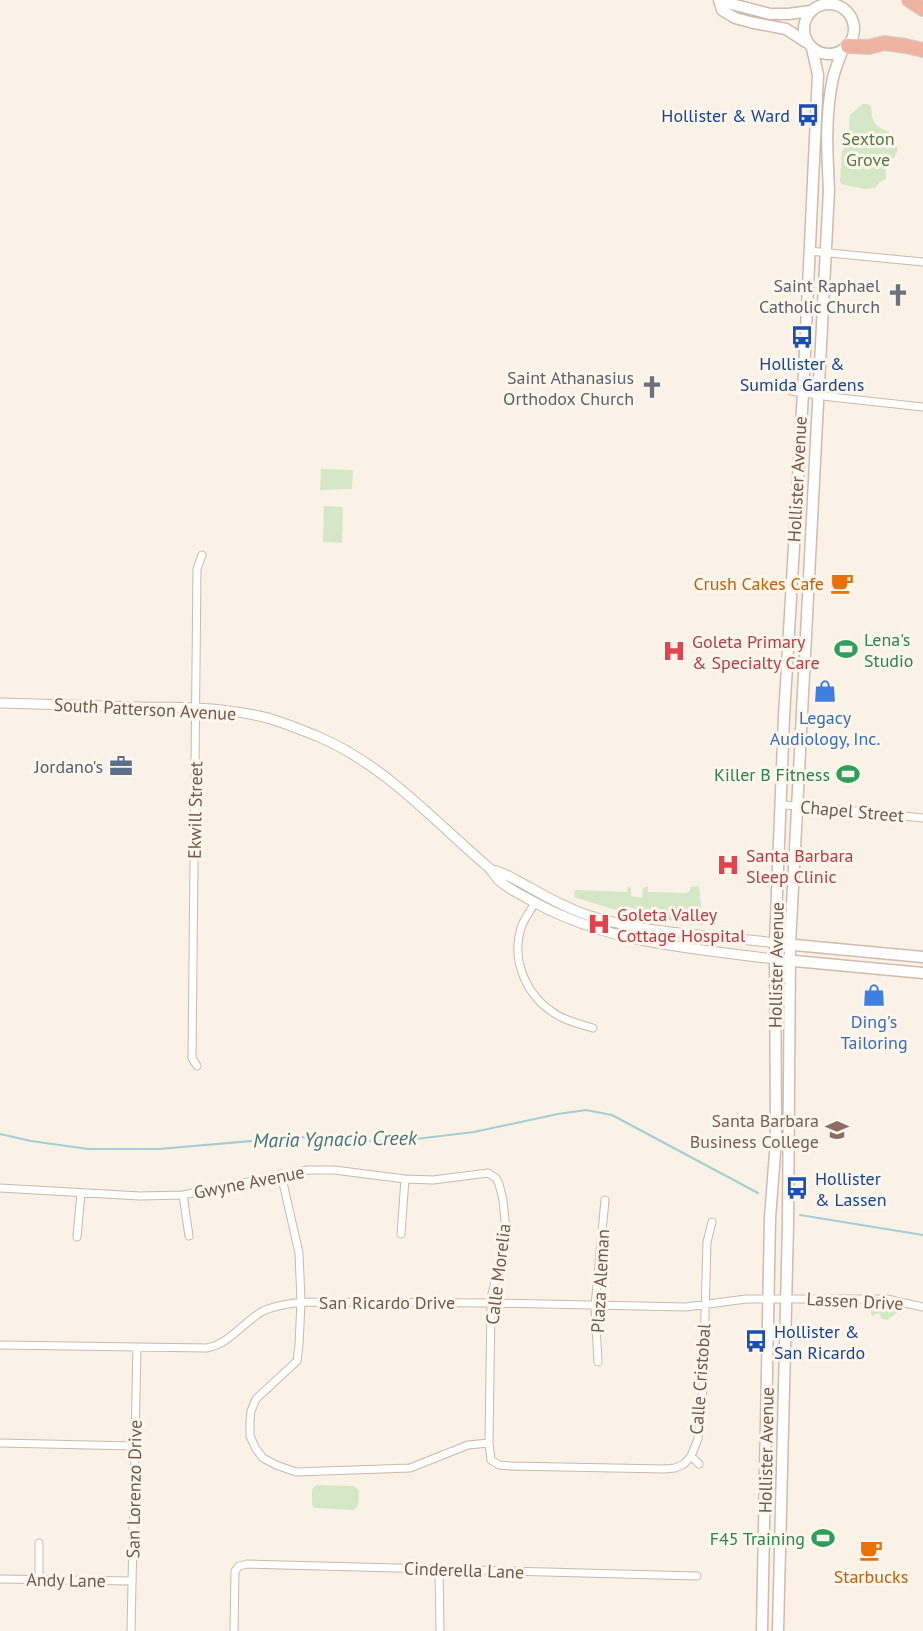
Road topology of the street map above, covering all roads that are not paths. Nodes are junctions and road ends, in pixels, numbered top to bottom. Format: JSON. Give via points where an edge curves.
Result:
{"nodes":[{"id":1,"x":847,"y":0,"type":"edge"},
{"id":2,"x":909,"y":0,"type":"edge"},
{"id":3,"x":719,"y":1,"type":"edge"},
{"id":4,"x":816,"y":5,"type":"edge"},
{"id":5,"x":923,"y":9,"type":"edge"},
{"id":6,"x":849,"y":15,"type":"junction"},
{"id":7,"x":809,"y":45,"type":"junction"},
{"id":8,"x":845,"y":48,"type":"junction"},
{"id":9,"x":923,"y":50,"type":"edge"},
{"id":10,"x":809,"y":251,"type":"junction"},
{"id":11,"x":825,"y":253,"type":"junction"},
{"id":12,"x":923,"y":262,"type":"edge"},
{"id":13,"x":797,"y":392,"type":"junction"},
{"id":14,"x":819,"y":395,"type":"junction"},
{"id":15,"x":923,"y":407,"type":"edge"},
{"id":16,"x":202,"y":555,"type":"dead end"},
{"id":17,"x":0,"y":703,"type":"edge"},
{"id":18,"x":196,"y":708,"type":"junction"},
{"id":19,"x":780,"y":805,"type":"junction"},
{"id":20,"x":797,"y":806,"type":"junction"},
{"id":21,"x":923,"y":818,"type":"edge"},
{"id":22,"x":492,"y":870,"type":"junction"},
{"id":23,"x":535,"y":903,"type":"junction"},
{"id":24,"x":775,"y":943,"type":"junction"},
{"id":25,"x":790,"y":945,"type":"junction"},
{"id":26,"x":923,"y":957,"type":"edge"},
{"id":27,"x":774,"y":958,"type":"junction"},
{"id":28,"x":790,"y":960,"type":"junction"},
{"id":29,"x":923,"y":973,"type":"edge"},
{"id":30,"x":593,"y":1028,"type":"dead end"},
{"id":31,"x":197,"y":1066,"type":"dead end"},
{"id":32,"x":281,"y":1174,"type":"junction"},
{"id":33,"x":496,"y":1178,"type":"joint"},
{"id":34,"x":405,"y":1179,"type":"junction"},
{"id":35,"x":0,"y":1188,"type":"edge"},
{"id":36,"x":81,"y":1193,"type":"junction"},
{"id":37,"x":183,"y":1195,"type":"junction"},
{"id":38,"x":605,"y":1200,"type":"dead end"},
{"id":39,"x":712,"y":1222,"type":"dead end"},
{"id":40,"x":401,"y":1234,"type":"dead end"},
{"id":41,"x":189,"y":1236,"type":"dead end"},
{"id":42,"x":77,"y":1237,"type":"dead end"},
{"id":43,"x":769,"y":1299,"type":"junction"},
{"id":44,"x":786,"y":1299,"type":"junction"},
{"id":45,"x":301,"y":1302,"type":"junction"},
{"id":46,"x":491,"y":1303,"type":"junction"},
{"id":47,"x":705,"y":1304,"type":"junction"},
{"id":48,"x":595,"y":1306,"type":"junction"},
{"id":49,"x":923,"y":1307,"type":"edge"},
{"id":50,"x":0,"y":1345,"type":"edge"},
{"id":51,"x":137,"y":1347,"type":"junction"},
{"id":52,"x":598,"y":1362,"type":"dead end"},
{"id":53,"x":0,"y":1443,"type":"edge"},
{"id":54,"x":489,"y":1443,"type":"junction"},
{"id":55,"x":135,"y":1446,"type":"junction"},
{"id":56,"x":691,"y":1456,"type":"junction"},
{"id":57,"x":699,"y":1464,"type":"dead end"},
{"id":58,"x":39,"y":1543,"type":"dead end"},
{"id":59,"x":440,"y":1569,"type":"junction"},
{"id":60,"x":697,"y":1576,"type":"dead end"},
{"id":61,"x":0,"y":1579,"type":"edge"},
{"id":62,"x":39,"y":1580,"type":"junction"},
{"id":63,"x":132,"y":1581,"type":"junction"},
{"id":64,"x":131,"y":1631,"type":"edge"},
{"id":65,"x":234,"y":1631,"type":"edge"},
{"id":66,"x":440,"y":1631,"type":"edge"},
{"id":67,"x":762,"y":1631,"type":"edge"},
{"id":68,"x":778,"y":1631,"type":"edge"}],
"edges":[{"from":1,"to":6,"type":"main road"},
{"from":2,"to":5,"type":"highway"},
{"from":3,"to":4,"type":"main road","via":[[770,14],[788,14]]},
{"from":3,"to":7,"type":"main road","via":[[722,10],[735,18],[786,29]]},
{"from":4,"to":6,"type":"main road","via":[[836,4]]},
{"from":4,"to":7,"type":"main road","via":[[803,26]]},
{"from":6,"to":8,"type":"main road","via":[[854,31]]},
{"from":7,"to":8,"type":"main road","via":[[826,55]]},
{"from":7,"to":10,"type":"main road","name":"Hollister Avenue","via":[[818,75]]},
{"from":8,"to":9,"type":"highway","via":[[884,43]]},
{"from":8,"to":11,"type":"main road","name":"Hollister Avenue","via":[[832,82],[827,130]]},
{"from":10,"to":11,"type":"street"},
{"from":10,"to":13,"type":"main road","name":"Hollister Avenue"},
{"from":11,"to":12,"type":"street"},
{"from":11,"to":14,"type":"main road","name":"Hollister Avenue"},
{"from":13,"to":14,"type":"street"},
{"from":13,"to":19,"type":"main road","name":"Hollister Avenue"},
{"from":14,"to":15,"type":"street"},
{"from":14,"to":20,"type":"main road","name":"Hollister Avenue"},
{"from":16,"to":18,"type":"street","name":"Ekwill Street","via":[[197,569]]},
{"from":17,"to":18,"type":"street","name":"South Patterson Avenue"},
{"from":18,"to":22,"type":"street","name":"South Patterson Avenue","via":[[272,719],[344,749],[393,781]]},
{"from":18,"to":31,"type":"street","name":"Ekwill Street","via":[[192,1058]]},
{"from":19,"to":20,"type":"street","name":"Chapel Street"},
{"from":19,"to":24,"type":"main road","name":"Hollister Avenue"},
{"from":20,"to":21,"type":"street","name":"Chapel Street"},
{"from":20,"to":25,"type":"main road","name":"Hollister Avenue"},
{"from":22,"to":23,"type":"street","name":"South Patterson Avenue","via":[[499,882]]},
{"from":22,"to":24,"type":"street","name":"South Patterson Avenue","via":[[506,873],[561,904],[610,922],[680,934]]},
{"from":23,"to":27,"type":"street","name":"South Patterson Avenue","via":[[578,923],[649,943]]},
{"from":23,"to":30,"type":"street","via":[[519,939],[524,979],[536,1000],[555,1014]]},
{"from":24,"to":25,"type":"main road","name":"South Patterson Avenue"},
{"from":24,"to":27,"type":"main road","name":"Hollister Avenue"},
{"from":25,"to":26,"type":"main road","name":"South Patterson Avenue"},
{"from":25,"to":28,"type":"main road","name":"Hollister Avenue"},
{"from":27,"to":28,"type":"main road","name":"South Patterson Avenue"},
{"from":27,"to":43,"type":"main road","name":"Hollister Avenue","via":[[776,1140]]},
{"from":28,"to":29,"type":"main road","name":"South Patterson Avenue"},
{"from":28,"to":44,"type":"main road","name":"Hollister Avenue"},
{"from":32,"to":34,"type":"street","name":"Gwyne Avenue","via":[[334,1170]]},
{"from":32,"to":37,"type":"street","name":"Gwyne Avenue"},
{"from":32,"to":45,"type":"street","via":[[299,1253]]},
{"from":33,"to":34,"type":"street","name":"Gwyne Avenue","via":[[483,1173],[433,1180]]},
{"from":33,"to":46,"type":"street","name":"Calle Morelia","via":[[506,1230]]},
{"from":34,"to":40,"type":"street"},
{"from":35,"to":36,"type":"street","name":"Gwyne Avenue"},
{"from":36,"to":37,"type":"street","name":"Gwyne Avenue"},
{"from":36,"to":42,"type":"street"},
{"from":37,"to":41,"type":"street"},
{"from":38,"to":48,"type":"street","name":"Plaza Aleman"},
{"from":39,"to":47,"type":"street","name":"Calle Cristobal","via":[[707,1242]]},
{"from":43,"to":44,"type":"street","name":"San Ricardo Drive"},
{"from":43,"to":47,"type":"street","name":"San Ricardo Drive"},
{"from":43,"to":67,"type":"main road","name":"Hollister Avenue"},
{"from":44,"to":49,"type":"street","name":"Lassen Drive","via":[[887,1299]]},
{"from":44,"to":68,"type":"main road","name":"Hollister Avenue"},
{"from":45,"to":46,"type":"street","name":"San Ricardo Drive"},
{"from":45,"to":51,"type":"street","name":"San Ricardo Drive","via":[[262,1312],[219,1345]]},
{"from":45,"to":54,"type":"street","via":[[297,1361],[256,1399],[251,1411],[250,1436],[263,1458],[296,1472],[410,1468],[468,1445]]},
{"from":46,"to":48,"type":"street","name":"San Ricardo Drive"},
{"from":46,"to":54,"type":"street","name":"Calle Morelia"},
{"from":47,"to":48,"type":"street","name":"San Ricardo Drive"},
{"from":47,"to":56,"type":"street","name":"Calle Cristobal","via":[[703,1387],[698,1439]]},
{"from":48,"to":52,"type":"street","name":"Plaza Aleman"},
{"from":50,"to":51,"type":"street","name":"San Ricardo Drive"},
{"from":51,"to":55,"type":"street","name":"San Lorenzo Drive"},
{"from":53,"to":55,"type":"street"},
{"from":54,"to":56,"type":"street","name":"Calle Cristobal","via":[[491,1460],[511,1466],[664,1469],[684,1464]]},
{"from":55,"to":63,"type":"street","name":"San Lorenzo Drive"},
{"from":56,"to":57,"type":"street"},
{"from":58,"to":62,"type":"street"},
{"from":59,"to":60,"type":"street","name":"Cinderella Lane"},
{"from":59,"to":65,"type":"street","name":"Cinderella Lane","via":[[239,1566],[235,1571]]},
{"from":59,"to":66,"type":"street"},
{"from":61,"to":62,"type":"street","name":"Andy Lane"},
{"from":62,"to":63,"type":"street","name":"Andy Lane"},
{"from":63,"to":64,"type":"street","name":"San Lorenzo Drive"}]}
